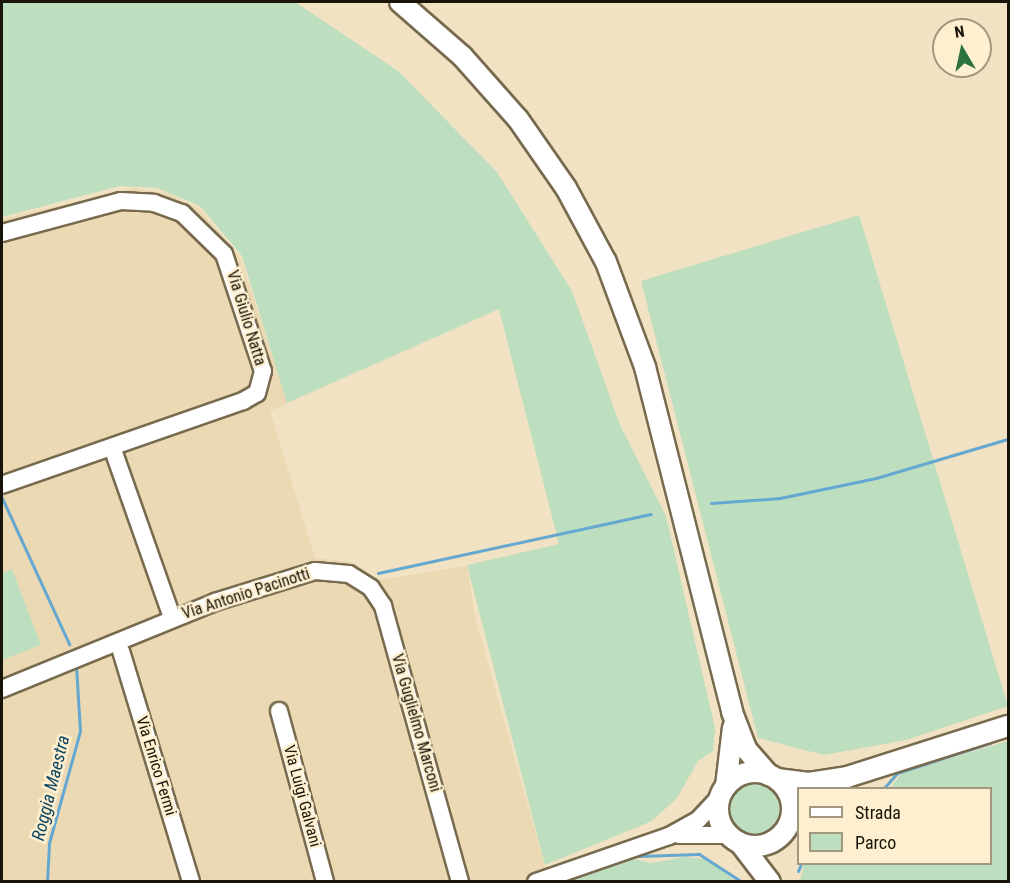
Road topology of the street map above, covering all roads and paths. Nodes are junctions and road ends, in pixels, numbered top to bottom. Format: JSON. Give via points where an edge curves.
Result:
{"nodes":[{"id":1,"x":400,"y":2,"type":"edge"},
{"id":2,"x":2,"y":233,"type":"edge"},
{"id":3,"x":112,"y":447,"type":"junction"},
{"id":4,"x":2,"y":485,"type":"edge"},
{"id":5,"x":354,"y":576,"type":"joint"},
{"id":6,"x":172,"y":617,"type":"junction"},
{"id":7,"x":121,"y":651,"type":"dead end"},
{"id":8,"x":2,"y":689,"type":"edge"},
{"id":9,"x":279,"y":711,"type":"dead end"},
{"id":10,"x":732,"y":712,"type":"junction"},
{"id":11,"x":1008,"y":726,"type":"edge"},
{"id":12,"x":773,"y":777,"type":"junction"},
{"id":13,"x":847,"y":777,"type":"junction"},
{"id":14,"x":829,"y":787,"type":"edge"},
{"id":15,"x":723,"y":791,"type":"junction"},
{"id":16,"x":790,"y":824,"type":"edge"},
{"id":17,"x":669,"y":836,"type":"junction"},
{"id":18,"x":734,"y":839,"type":"junction"},
{"id":19,"x":191,"y":882,"type":"edge"},
{"id":20,"x":325,"y":882,"type":"edge"},
{"id":21,"x":460,"y":882,"type":"edge"},
{"id":22,"x":536,"y":882,"type":"edge"},
{"id":23,"x":770,"y":882,"type":"edge"},
{"id":24,"x":776,"y":882,"type":"edge"}],
"edges":[{"from":1,"to":10,"type":"main road","via":[[462,56],[518,119],[566,188],[603,256],[647,374]]},
{"from":2,"to":3,"type":"street","name":"Via Giulio Natta","via":[[133,200],[182,213],[224,254],[263,371],[260,388],[243,401]]},
{"from":3,"to":4,"type":"street","name":"Via Giulio Natta"},
{"from":3,"to":6,"type":"street","name":"Via Antonio Pacinotti"},
{"from":5,"to":6,"type":"street","name":"Via Antonio Pacinotti","via":[[315,571]]},
{"from":5,"to":21,"type":"street","name":"Via Guglielmo Marconi","via":[[383,606]]},
{"from":6,"to":8,"type":"street","name":"Via Antonio Pacinotti"},
{"from":7,"to":19,"type":"street","name":"Via Enrico Fermi"},
{"from":9,"to":20,"type":"street","name":"Via Luigi Galvani"},
{"from":10,"to":12,"type":"main road","via":[[746,749]]},
{"from":10,"to":15,"type":"main road","via":[[734,751]]},
{"from":11,"to":13,"type":"main road"},
{"from":12,"to":13,"type":"main road","via":[[809,783]]},
{"from":12,"to":15,"type":"main road","via":[[746,773]]},
{"from":12,"to":16,"type":"main road","via":[[792,801]]},
{"from":13,"to":14,"type":"main road"},
{"from":15,"to":17,"type":"street","via":[[698,820]]},
{"from":15,"to":18,"type":"main road","via":[[718,816]]},
{"from":16,"to":18,"type":"main road","via":[[763,846]]},
{"from":16,"to":24,"type":"main road"},
{"from":17,"to":18,"type":"street"},
{"from":17,"to":22,"type":"street"},
{"from":18,"to":23,"type":"main road"}]}
